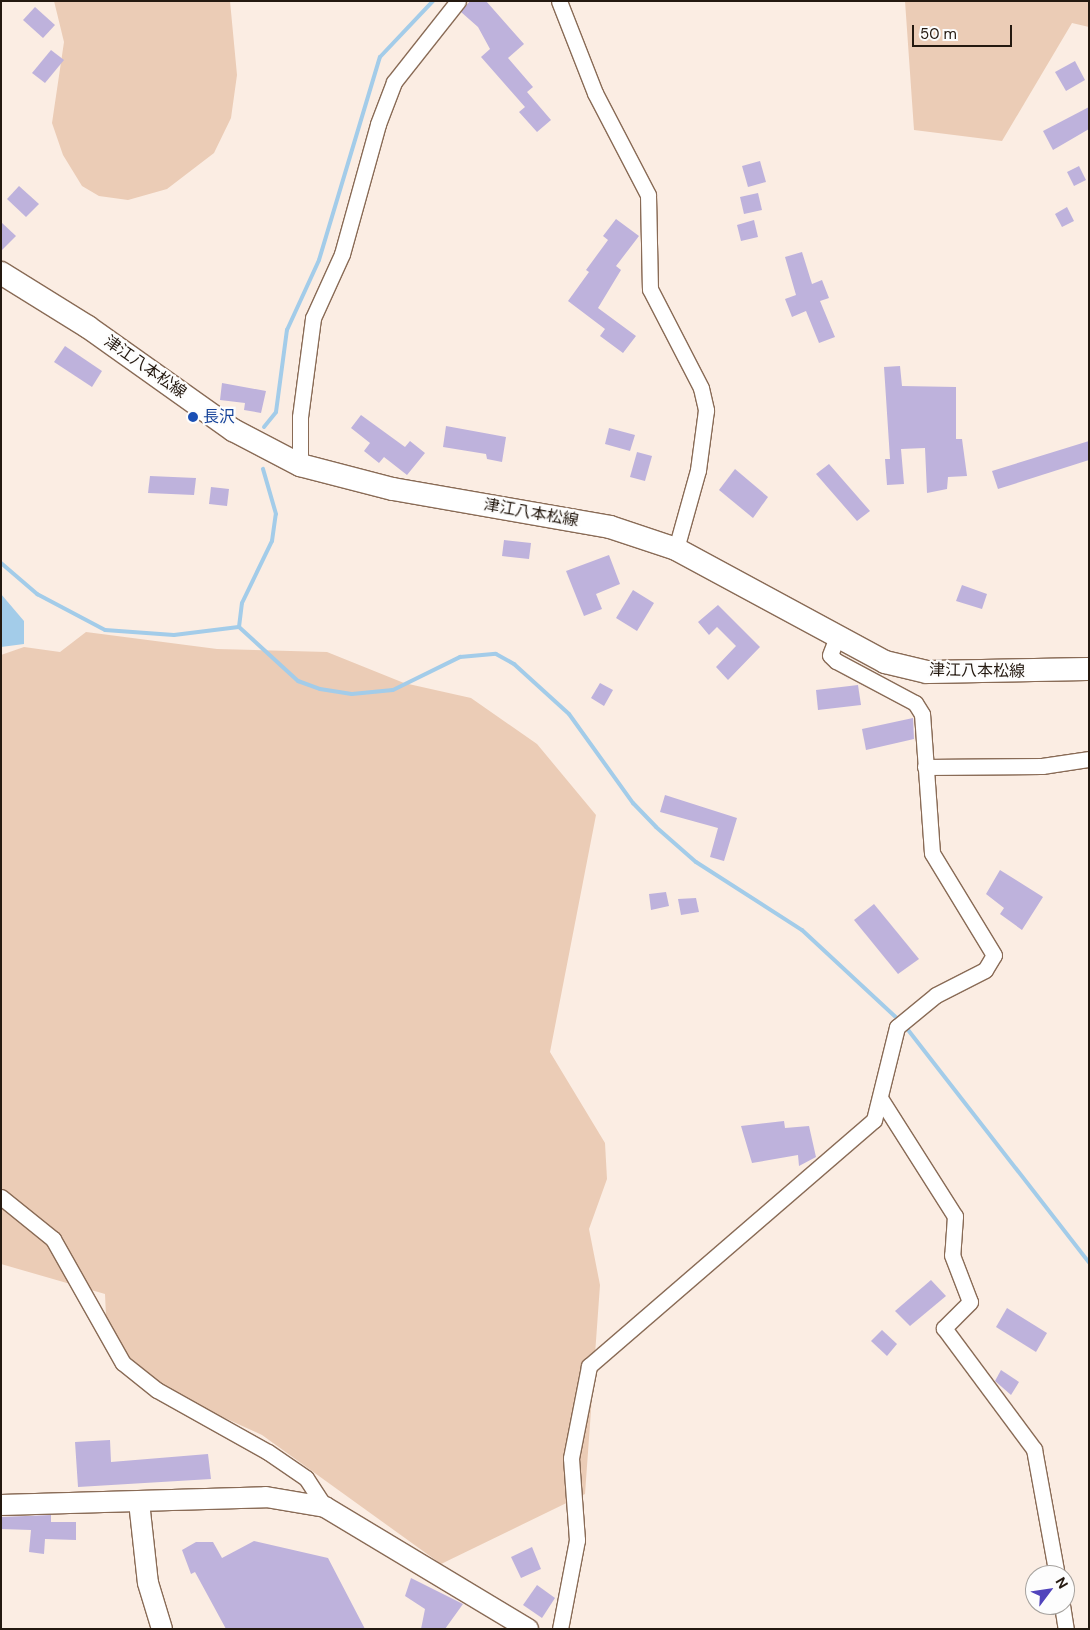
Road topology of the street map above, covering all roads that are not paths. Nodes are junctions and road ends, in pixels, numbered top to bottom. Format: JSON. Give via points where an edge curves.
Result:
{"nodes":[{"id":1,"x":458,"y":1,"type":"edge"},
{"id":2,"x":559,"y":1,"type":"edge"},
{"id":3,"x":1,"y":272,"type":"edge"},
{"id":4,"x":300,"y":465,"type":"junction"},
{"id":5,"x":676,"y":550,"type":"junction"},
{"id":6,"x":836,"y":639,"type":"junction"},
{"id":7,"x":1089,"y":669,"type":"edge"},
{"id":8,"x":1089,"y":759,"type":"edge"},
{"id":9,"x":925,"y":767,"type":"junction"},
{"id":10,"x":880,"y":1098,"type":"junction"},
{"id":11,"x":1,"y":1197,"type":"edge"},
{"id":12,"x":139,"y":1502,"type":"junction"},
{"id":13,"x":1,"y":1505,"type":"edge"},
{"id":14,"x":325,"y":1507,"type":"junction"},
{"id":15,"x":1055,"y":1565,"type":"edge"},
{"id":16,"x":1064,"y":1615,"type":"edge"},
{"id":17,"x":162,"y":1629,"type":"edge"},
{"id":18,"x":528,"y":1629,"type":"edge"},
{"id":19,"x":560,"y":1629,"type":"edge"},
{"id":20,"x":1066,"y":1629,"type":"edge"}],
"edges":[{"from":1,"to":4,"type":"street","via":[[394,82],[378,124],[342,254],[313,318],[301,400]]},
{"from":2,"to":5,"type":"street","via":[[595,93],[648,195],[650,289],[701,388],[706,410],[698,470]]},
{"from":3,"to":4,"type":"main road","name":"津江八本松線","via":[[88,327],[233,430]]},
{"from":4,"to":5,"type":"main road","name":"津江八本松線","via":[[393,489],[610,527]]},
{"from":5,"to":6,"type":"main road","name":"津江八本松線"},
{"from":6,"to":7,"type":"main road","name":"津江八本松線","via":[[885,662],[927,672]]},
{"from":6,"to":9,"type":"street","via":[[830,655],[836,661],[915,703],[922,714]]},
{"from":8,"to":9,"type":"street","via":[[1042,766]]},
{"from":9,"to":10,"type":"street","via":[[932,853],[994,956],[985,970],[936,995],[897,1027]]},
{"from":10,"to":15,"type":"street","via":[[955,1216],[952,1255],[970,1302],[944,1328],[1034,1449]]},
{"from":10,"to":19,"type":"street","via":[[874,1120],[589,1366],[571,1458],[577,1540]]},
{"from":11,"to":14,"type":"street","via":[[52,1239],[123,1362],[157,1390],[268,1452],[306,1478]]},
{"from":12,"to":13,"type":"street"},
{"from":12,"to":14,"type":"street","via":[[266,1497]]},
{"from":12,"to":17,"type":"street","via":[[148,1583]]},
{"from":14,"to":18,"type":"street"},
{"from":16,"to":20,"type":"street"}]}
